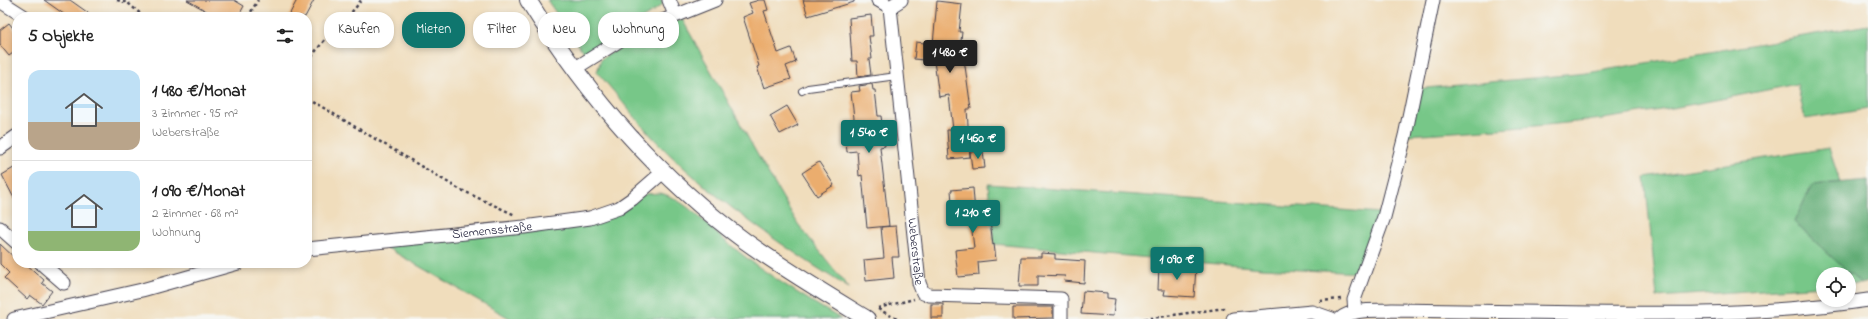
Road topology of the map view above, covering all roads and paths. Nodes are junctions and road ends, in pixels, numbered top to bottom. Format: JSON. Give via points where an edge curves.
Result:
{"nodes":[{"id":1,"x":118,"y":0,"type":"edge"},
{"id":2,"x":258,"y":0,"type":"edge"},
{"id":3,"x":361,"y":0,"type":"edge"},
{"id":4,"x":528,"y":0,"type":"edge"},
{"id":5,"x":669,"y":0,"type":"edge"},
{"id":6,"x":715,"y":0,"type":"edge"},
{"id":7,"x":878,"y":0,"type":"edge"},
{"id":8,"x":1433,"y":0,"type":"edge"},
{"id":9,"x":0,"y":1,"type":"edge"},
{"id":10,"x":896,"y":4,"type":"edge"},
{"id":11,"x":17,"y":12,"type":"edge"},
{"id":12,"x":138,"y":12,"type":"edge"},
{"id":13,"x":251,"y":12,"type":"edge"},
{"id":14,"x":674,"y":12,"type":"edge"},
{"id":15,"x":679,"y":14,"type":"edge"},
{"id":16,"x":608,"y":48,"type":"edge"},
{"id":17,"x":312,"y":56,"type":"edge"},
{"id":18,"x":574,"y":69,"type":"junction"},
{"id":19,"x":897,"y":76,"type":"junction"},
{"id":20,"x":802,"y":91,"type":"dead end"},
{"id":21,"x":312,"y":101,"type":"edge"},
{"id":22,"x":12,"y":140,"type":"edge"},
{"id":23,"x":0,"y":148,"type":"edge"},
{"id":24,"x":663,"y":172,"type":"junction"},
{"id":25,"x":524,"y":227,"type":"junction"},
{"id":26,"x":0,"y":229,"type":"edge"},
{"id":27,"x":12,"y":239,"type":"edge"},
{"id":28,"x":312,"y":248,"type":"edge"},
{"id":29,"x":49,"y":268,"type":"edge"},
{"id":30,"x":220,"y":268,"type":"edge"},
{"id":31,"x":64,"y":283,"type":"dead end"},
{"id":32,"x":923,"y":292,"type":"junction"},
{"id":33,"x":1868,"y":300,"type":"edge"},
{"id":34,"x":872,"y":311,"type":"edge"},
{"id":35,"x":1355,"y":312,"type":"junction"},
{"id":36,"x":1792,"y":314,"type":"edge"},
{"id":37,"x":1481,"y":315,"type":"edge"},
{"id":38,"x":1515,"y":315,"type":"edge"},
{"id":39,"x":1646,"y":316,"type":"edge"},
{"id":40,"x":14,"y":319,"type":"edge"},
{"id":41,"x":897,"y":319,"type":"edge"},
{"id":42,"x":1061,"y":319,"type":"edge"},
{"id":43,"x":1232,"y":319,"type":"edge"},
{"id":44,"x":1332,"y":319,"type":"edge"},
{"id":45,"x":1340,"y":319,"type":"edge"}],
"edges":[{"from":1,"to":12,"type":"path","via":[[128,3]]},
{"from":2,"to":13,"type":"path"},
{"from":3,"to":17,"type":"path","via":[[355,11]]},
{"from":4,"to":18,"type":"street"},
{"from":5,"to":14,"type":"street"},
{"from":6,"to":15,"type":"street"},
{"from":7,"to":10,"type":"street"},
{"from":8,"to":35,"type":"street","via":[[1405,136],[1384,217],[1354,300]]},
{"from":9,"to":11,"type":"street"},
{"from":10,"to":19,"type":"street","name":"Weberstraße"},
{"from":16,"to":18,"type":"street"},
{"from":18,"to":24,"type":"street","via":[[608,112]]},
{"from":19,"to":20,"type":"lane","via":[[808,88]]},
{"from":19,"to":32,"type":"street","name":"Weberstraße","via":[[919,283]]},
{"from":21,"to":25,"type":"path","via":[[459,189],[514,213],[524,221]]},
{"from":22,"to":23,"type":"street"},
{"from":24,"to":25,"type":"street","name":"Siemensstraße","via":[[632,199],[605,214]]},
{"from":24,"to":34,"type":"street","via":[[744,241],[810,285]]},
{"from":25,"to":28,"type":"street","name":"Siemensstraße"},
{"from":26,"to":27,"type":"street"},
{"from":29,"to":31,"type":"street"},
{"from":30,"to":40,"type":"street","via":[[142,290]]},
{"from":32,"to":34,"type":"path","via":[[915,299]]},
{"from":32,"to":42,"type":"street","name":"Weberstraße","via":[[928,295],[1061,299]]},
{"from":33,"to":36,"type":"street"},
{"from":34,"to":41,"type":"path"},
{"from":35,"to":37,"type":"street","via":[[1392,310]]},
{"from":35,"to":45,"type":"street"},
{"from":36,"to":39,"type":"street","via":[[1737,312]]},
{"from":37,"to":38,"type":"street"},
{"from":38,"to":39,"type":"street"},
{"from":43,"to":44,"type":"street","via":[[1312,312]]}]}
